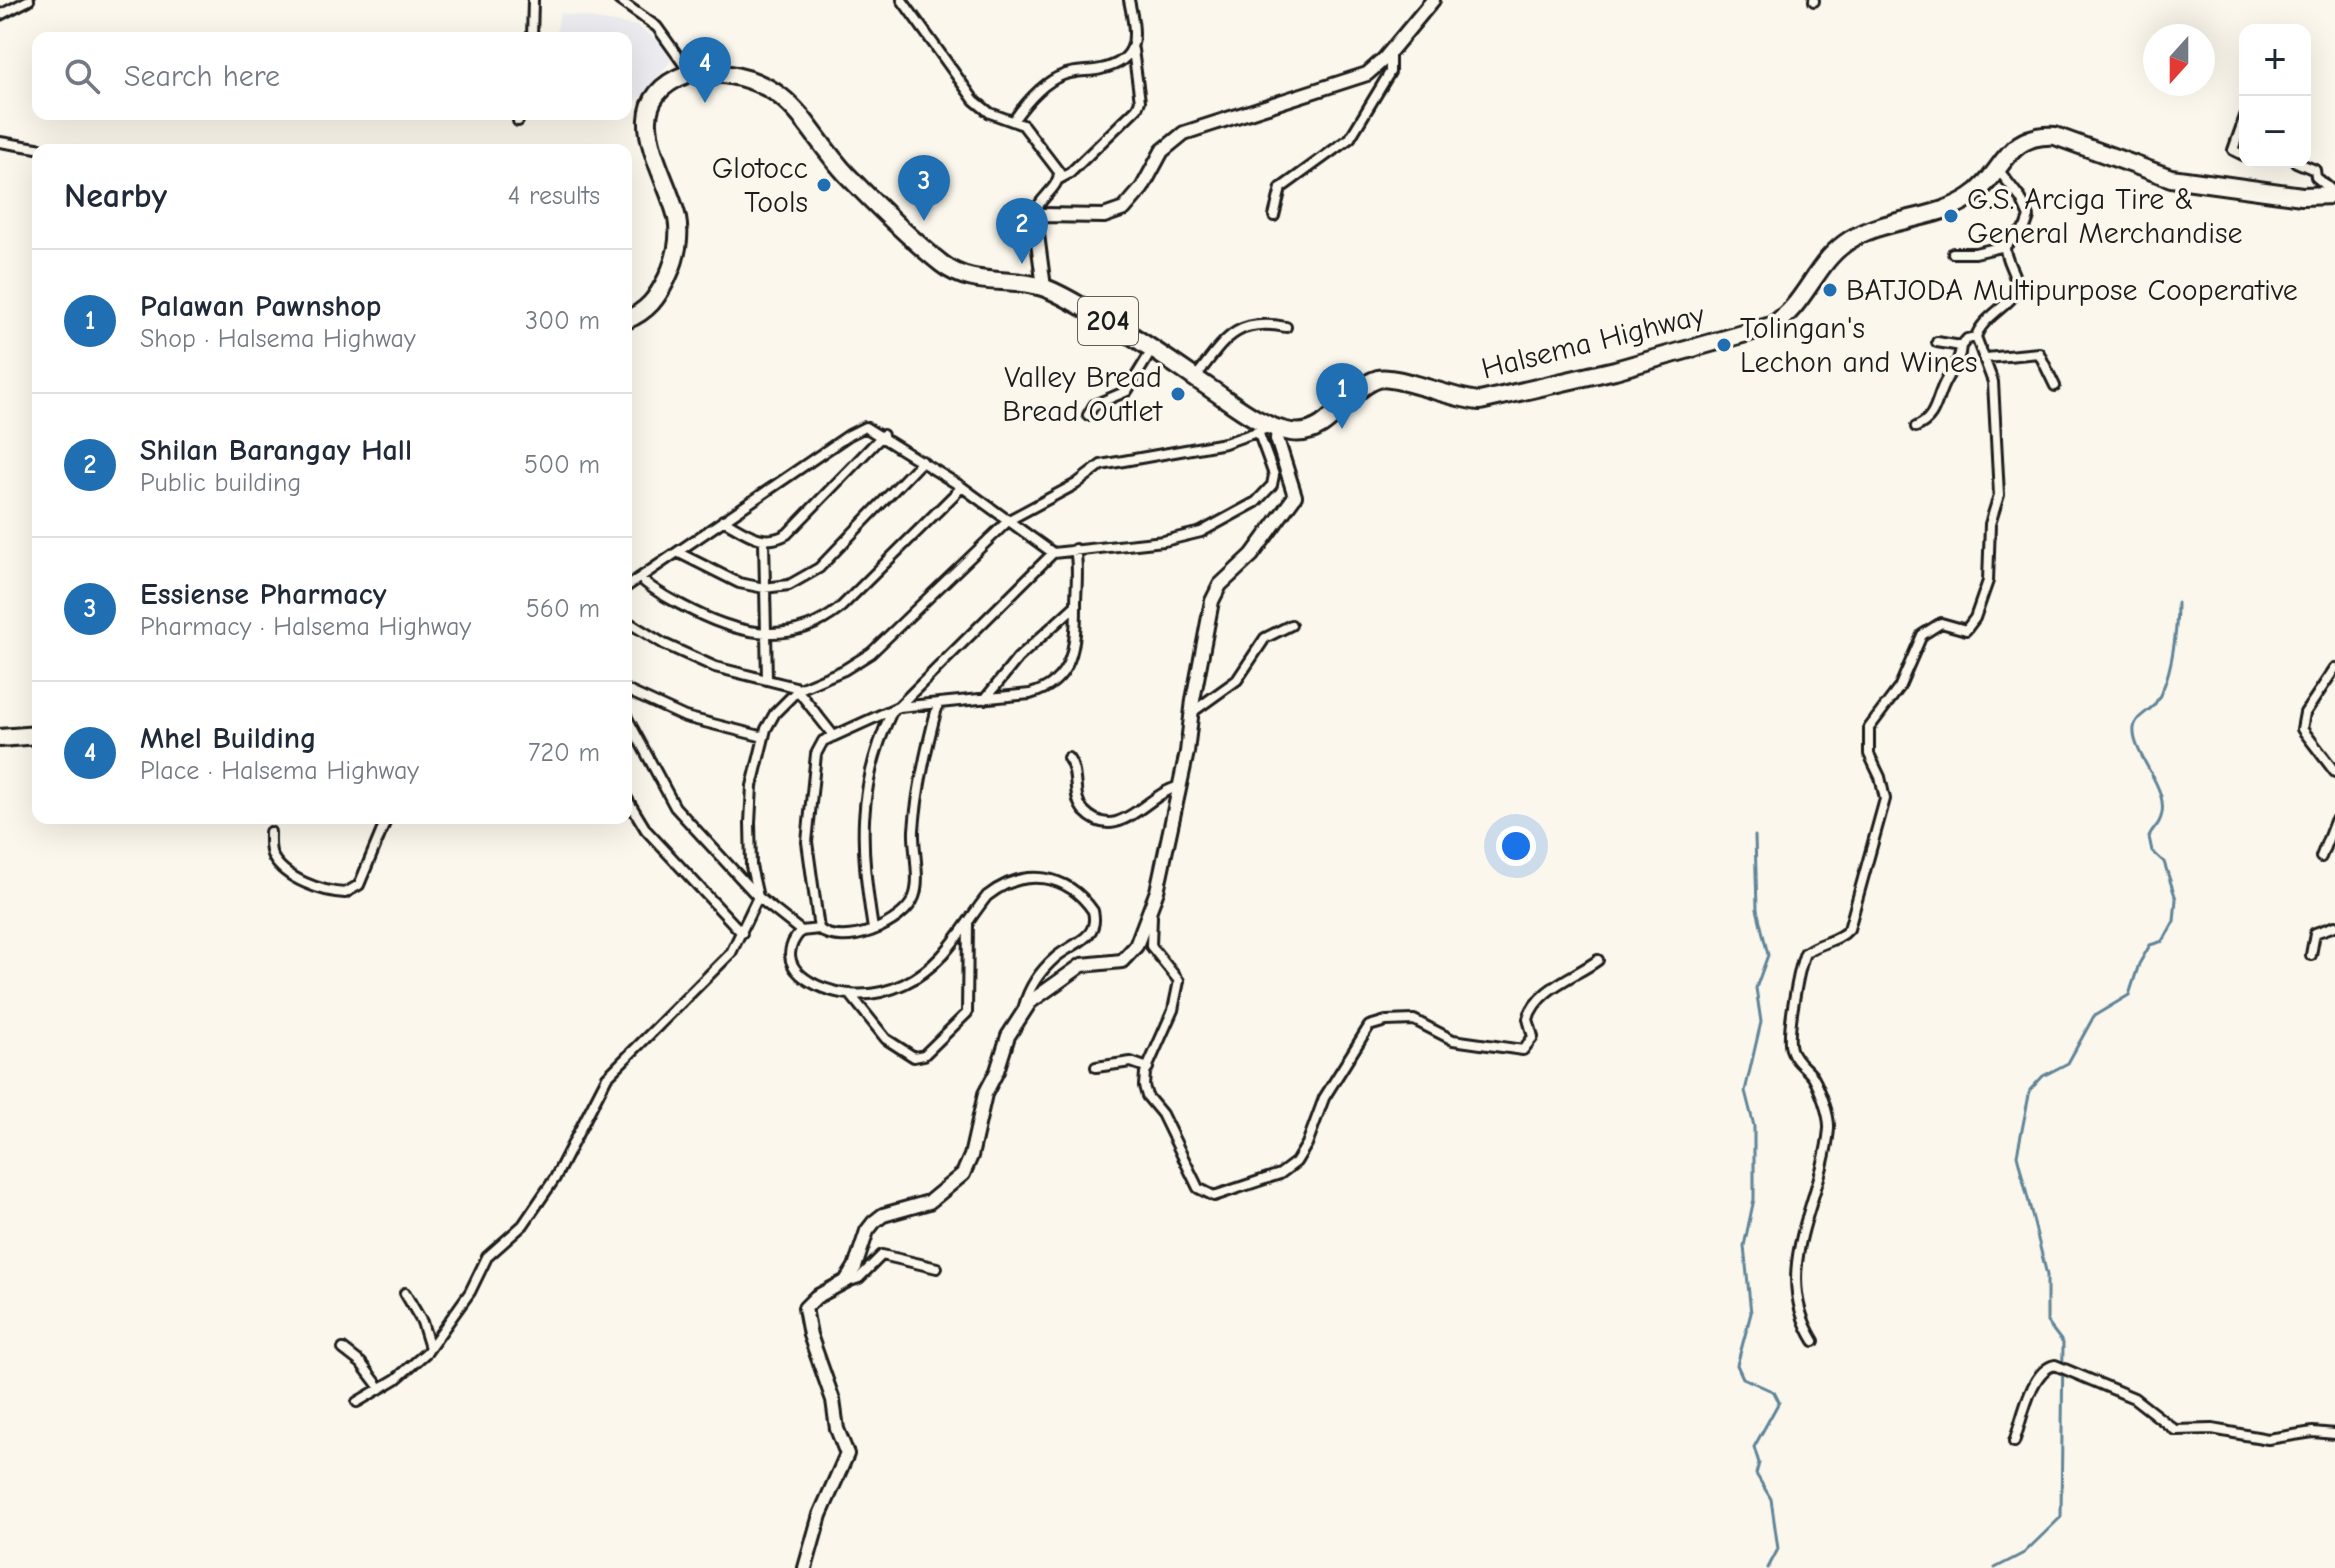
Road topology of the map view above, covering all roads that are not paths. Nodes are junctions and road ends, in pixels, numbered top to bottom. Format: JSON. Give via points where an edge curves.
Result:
{"nodes":[{"id":1,"x":29,"y":0,"type":"edge"},
{"id":2,"x":533,"y":0,"type":"edge"},
{"id":3,"x":619,"y":0,"type":"edge"},
{"id":4,"x":902,"y":0,"type":"edge"},
{"id":5,"x":1129,"y":0,"type":"edge"},
{"id":6,"x":1433,"y":0,"type":"edge"},
{"id":7,"x":0,"y":15,"type":"edge"},
{"id":8,"x":532,"y":32,"type":"edge"},
{"id":9,"x":1133,"y":50,"type":"junction"},
{"id":10,"x":1390,"y":52,"type":"junction"},
{"id":11,"x":690,"y":74,"type":"junction"},
{"id":12,"x":1013,"y":121,"type":"junction"},
{"id":13,"x":2239,"y":133,"type":"edge"},
{"id":14,"x":0,"y":142,"type":"edge"},
{"id":15,"x":32,"y":147,"type":"edge"},
{"id":16,"x":2239,"y":153,"type":"edge"},
{"id":17,"x":1997,"y":167,"type":"junction"},
{"id":18,"x":2310,"y":168,"type":"edge"},
{"id":19,"x":1059,"y":179,"type":"junction"},
{"id":20,"x":2335,"y":194,"type":"edge"},
{"id":21,"x":1274,"y":216,"type":"dead end"},
{"id":22,"x":1036,"y":227,"type":"junction"},
{"id":23,"x":2005,"y":246,"type":"junction"},
{"id":24,"x":1953,"y":253,"type":"dead end"},
{"id":25,"x":1044,"y":287,"type":"junction"},
{"id":26,"x":632,"y":316,"type":"edge"},
{"id":27,"x":1286,"y":327,"type":"dead end"},
{"id":28,"x":1976,"y":337,"type":"junction"},
{"id":29,"x":1937,"y":342,"type":"dead end"},
{"id":30,"x":1961,"y":346,"type":"junction"},
{"id":31,"x":1152,"y":350,"type":"junction"},
{"id":32,"x":1986,"y":358,"type":"junction"},
{"id":33,"x":1195,"y":378,"type":"junction"},
{"id":34,"x":2055,"y":386,"type":"dead end"},
{"id":35,"x":1088,"y":415,"type":"dead end"},
{"id":36,"x":1916,"y":427,"type":"dead end"},
{"id":37,"x":1270,"y":430,"type":"junction"},
{"id":38,"x":883,"y":435,"type":"junction"},
{"id":39,"x":922,"y":461,"type":"junction"},
{"id":40,"x":962,"y":487,"type":"junction"},
{"id":41,"x":723,"y":520,"type":"junction"},
{"id":42,"x":1009,"y":520,"type":"junction"},
{"id":43,"x":764,"y":541,"type":"junction"},
{"id":44,"x":1075,"y":549,"type":"junction"},
{"id":45,"x":679,"y":553,"type":"junction"},
{"id":46,"x":1053,"y":553,"type":"junction"},
{"id":47,"x":640,"y":578,"type":"junction"},
{"id":48,"x":632,"y":583,"type":"edge"},
{"id":49,"x":764,"y":588,"type":"junction"},
{"id":50,"x":1076,"y":605,"type":"junction"},
{"id":51,"x":632,"y":624,"type":"edge"},
{"id":52,"x":1291,"y":625,"type":"dead end"},
{"id":53,"x":765,"y":634,"type":"junction"},
{"id":54,"x":2335,"y":668,"type":"edge"},
{"id":55,"x":767,"y":679,"type":"junction"},
{"id":56,"x":799,"y":689,"type":"junction"},
{"id":57,"x":632,"y":693,"type":"edge"},
{"id":58,"x":985,"y":699,"type":"junction"},
{"id":59,"x":938,"y":704,"type":"junction"},
{"id":60,"x":895,"y":708,"type":"junction"},
{"id":61,"x":1191,"y":713,"type":"junction"},
{"id":62,"x":632,"y":727,"type":"edge"},
{"id":63,"x":32,"y":735,"type":"edge"},
{"id":64,"x":833,"y":735,"type":"junction"},
{"id":65,"x":764,"y":737,"type":"junction"},
{"id":66,"x":0,"y":738,"type":"edge"},
{"id":67,"x":1068,"y":758,"type":"dead end"},
{"id":68,"x":2335,"y":772,"type":"edge"},
{"id":69,"x":1178,"y":787,"type":"junction"},
{"id":70,"x":632,"y":807,"type":"edge"},
{"id":71,"x":2335,"y":821,"type":"edge"},
{"id":72,"x":384,"y":824,"type":"edge"},
{"id":73,"x":270,"y":832,"type":"dead end"},
{"id":74,"x":2321,"y":857,"type":"dead end"},
{"id":75,"x":758,"y":897,"type":"junction"},
{"id":76,"x":1152,"y":908,"type":"junction"},
{"id":77,"x":968,"y":922,"type":"junction"},
{"id":78,"x":2335,"y":926,"type":"edge"},
{"id":79,"x":819,"y":929,"type":"junction"},
{"id":80,"x":873,"y":929,"type":"junction"},
{"id":81,"x":801,"y":931,"type":"junction"},
{"id":82,"x":742,"y":933,"type":"junction"},
{"id":83,"x":2311,"y":955,"type":"dead end"},
{"id":84,"x":1598,"y":960,"type":"dead end"},
{"id":85,"x":850,"y":994,"type":"junction"},
{"id":86,"x":1022,"y":1013,"type":"junction"},
{"id":87,"x":1096,"y":1067,"type":"dead end"},
{"id":88,"x":1148,"y":1068,"type":"junction"},
{"id":89,"x":937,"y":1268,"type":"dead end"},
{"id":90,"x":844,"y":1283,"type":"junction"},
{"id":91,"x":405,"y":1293,"type":"dead end"},
{"id":92,"x":1814,"y":1341,"type":"dead end"},
{"id":93,"x":430,"y":1348,"type":"junction"},
{"id":94,"x":343,"y":1349,"type":"dead end"},
{"id":95,"x":380,"y":1388,"type":"junction"},
{"id":96,"x":357,"y":1402,"type":"dead end"},
{"id":97,"x":2335,"y":1434,"type":"edge"},
{"id":98,"x":2014,"y":1442,"type":"dead end"},
{"id":99,"x":805,"y":1568,"type":"edge"}],
"edges":[{"from":1,"to":7,"type":"street"},
{"from":2,"to":8,"type":"street"},
{"from":3,"to":11,"type":"street","via":[[657,27]]},
{"from":4,"to":12,"type":"street","via":[[974,100]]},
{"from":5,"to":9,"type":"street"},
{"from":6,"to":10,"type":"street"},
{"from":9,"to":12,"type":"street","via":[[1101,69],[1053,80]]},
{"from":9,"to":19,"type":"street","via":[[1137,108]]},
{"from":10,"to":21,"type":"street","via":[[1390,72],[1350,138],[1281,188]]},
{"from":10,"to":22,"type":"street","via":[[1367,74],[1184,133],[1162,151],[1124,209],[1104,216],[1045,214]]},
{"from":11,"to":25,"type":"highway","number":"204","via":[[742,77],[782,95],[848,176],[949,269],[978,281]]},
{"from":11,"to":26,"type":"highway","via":[[657,96],[647,126],[647,140],[676,216],[677,253],[651,305]]},
{"from":12,"to":19,"type":"street","via":[[1042,145]]},
{"from":13,"to":16,"type":"street","via":[[2233,150]]},
{"from":14,"to":15,"type":"street"},
{"from":17,"to":20,"type":"highway","name":"Halsema Highway","via":[[2017,146],[2043,135],[2171,178],[2302,196]]},
{"from":17,"to":23,"type":"street","via":[[2029,217]]},
{"from":17,"to":37,"type":"highway","name":"Halsema Highway","via":[[1960,203],[1869,230],[1842,246],[1788,313],[1771,326],[1480,401],[1379,379],[1315,428]]},
{"from":18,"to":20,"type":"street"},
{"from":19,"to":22,"type":"street","via":[[1037,207]]},
{"from":22,"to":25,"type":"street"},
{"from":23,"to":24,"type":"street"},
{"from":23,"to":28,"type":"street","via":[[2016,290],[1986,319]]},
{"from":25,"to":31,"type":"highway","number":"204"},
{"from":27,"to":33,"type":"street","via":[[1252,323],[1234,330]]},
{"from":28,"to":30,"type":"street"},
{"from":28,"to":32,"type":"street"},
{"from":29,"to":30,"type":"street"},
{"from":30,"to":36,"type":"street","via":[[1958,364],[1945,381],[1932,416]]},
{"from":31,"to":33,"type":"highway","number":"204"},
{"from":31,"to":35,"type":"street","via":[[1127,391],[1094,405]]},
{"from":32,"to":34,"type":"street","via":[[2039,353]]},
{"from":32,"to":92,"type":"street","via":[[1993,382],[1999,495],[1990,524],[1988,581],[1966,630],[1941,623],[1922,635],[1899,688],[1869,728],[1869,754],[1884,790],[1880,823],[1849,929],[1805,953],[1790,1022],[1790,1046],[1815,1080],[1829,1127],[1796,1271],[1798,1312]]},
{"from":33,"to":37,"type":"highway","number":"204"},
{"from":37,"to":42,"type":"street","via":[[1105,463]]},
{"from":37,"to":44,"type":"street","via":[[1274,475],[1266,493],[1241,513],[1185,537]]},
{"from":37,"to":61,"type":"street","via":[[1295,496],[1252,555],[1216,592]]},
{"from":38,"to":39,"type":"street"},
{"from":38,"to":41,"type":"street","via":[[862,428]]},
{"from":38,"to":43,"type":"street","via":[[787,534]]},
{"from":39,"to":40,"type":"street"},
{"from":39,"to":49,"type":"street","via":[[819,568],[789,585]]},
{"from":40,"to":42,"type":"street"},
{"from":40,"to":53,"type":"street","via":[[825,620]]},
{"from":41,"to":43,"type":"street"},
{"from":41,"to":45,"type":"street"},
{"from":42,"to":46,"type":"street"},
{"from":42,"to":56,"type":"street","via":[[871,653]]},
{"from":43,"to":49,"type":"street"},
{"from":44,"to":46,"type":"street"},
{"from":44,"to":50,"type":"street"},
{"from":45,"to":47,"type":"street"},
{"from":45,"to":49,"type":"street","via":[[715,574]]},
{"from":46,"to":60,"type":"street"},
{"from":47,"to":48,"type":"street"},
{"from":47,"to":53,"type":"street","via":[[711,620]]},
{"from":49,"to":53,"type":"street"},
{"from":50,"to":58,"type":"street","via":[[1018,658]]},
{"from":50,"to":58,"type":"street","via":[[1076,645],[1060,677],[1039,692]]},
{"from":51,"to":55,"type":"street","via":[[693,658],[731,673]]},
{"from":52,"to":61,"type":"street","via":[[1265,638],[1237,680]]},
{"from":53,"to":55,"type":"street"},
{"from":54,"to":68,"type":"street","via":[[2305,713],[2302,729]]},
{"from":55,"to":56,"type":"street"},
{"from":56,"to":64,"type":"street"},
{"from":56,"to":65,"type":"street","via":[[775,713]]},
{"from":57,"to":65,"type":"street","via":[[685,717]]},
{"from":58,"to":59,"type":"street"},
{"from":59,"to":60,"type":"street"},
{"from":59,"to":80,"type":"street","via":[[916,805],[914,896],[902,914]]},
{"from":60,"to":64,"type":"street"},
{"from":60,"to":80,"type":"street","via":[[864,801],[861,844]]},
{"from":61,"to":69,"type":"street"},
{"from":62,"to":75,"type":"street","via":[[671,802]]},
{"from":63,"to":66,"type":"highway"},
{"from":64,"to":79,"type":"street","via":[[816,754],[808,833]]},
{"from":65,"to":75,"type":"street","via":[[750,823]]},
{"from":67,"to":69,"type":"street","via":[[1084,811],[1103,820],[1129,819],[1156,794]]},
{"from":69,"to":76,"type":"street"},
{"from":70,"to":82,"type":"street","via":[[646,830]]},
{"from":71,"to":74,"type":"street"},
{"from":72,"to":73,"type":"street","via":[[359,885],[345,893],[316,887],[284,869],[273,858]]},
{"from":75,"to":81,"type":"street"},
{"from":75,"to":82,"type":"street"},
{"from":76,"to":86,"type":"street","via":[[1136,946],[1122,961],[1082,965]]},
{"from":76,"to":88,"type":"street","via":[[1151,946],[1179,981],[1173,1010]]},
{"from":77,"to":85,"type":"street","via":[[949,952],[905,984]]},
{"from":77,"to":85,"type":"street","via":[[967,1013],[924,1055],[914,1057],[891,1044]]},
{"from":77,"to":86,"type":"street","via":[[997,888],[1030,876],[1066,883],[1093,911],[1089,935],[1044,970]]},
{"from":78,"to":83,"type":"street","via":[[2315,933]]},
{"from":79,"to":80,"type":"street","via":[[838,936]]},
{"from":79,"to":81,"type":"street"},
{"from":81,"to":85,"type":"street","via":[[790,951],[792,968],[821,987]]},
{"from":82,"to":93,"type":"street","via":[[722,964],[607,1077],[555,1178],[523,1225],[487,1257],[470,1292]]},
{"from":84,"to":88,"type":"street","via":[[1536,1003],[1528,1019],[1533,1037],[1523,1050],[1453,1040],[1414,1020],[1369,1026],[1324,1098],[1296,1162],[1280,1174],[1218,1196],[1201,1191],[1185,1166],[1162,1114],[1147,1096]]},
{"from":86,"to":90,"type":"street","via":[[979,1108],[963,1174],[929,1202],[874,1222]]},
{"from":87,"to":88,"type":"street","via":[[1131,1062]]},
{"from":89,"to":90,"type":"street","via":[[882,1255],[859,1278]]},
{"from":90,"to":99,"type":"street","via":[[816,1297],[804,1310],[847,1454],[820,1515]]},
{"from":91,"to":93,"type":"street"},
{"from":93,"to":95,"type":"street"},
{"from":94,"to":95,"type":"street"},
{"from":95,"to":96,"type":"street"},
{"from":97,"to":98,"type":"street","via":[[2268,1439],[2212,1429],[2175,1430],[2134,1398],[2055,1365],[2041,1371]]}]}
